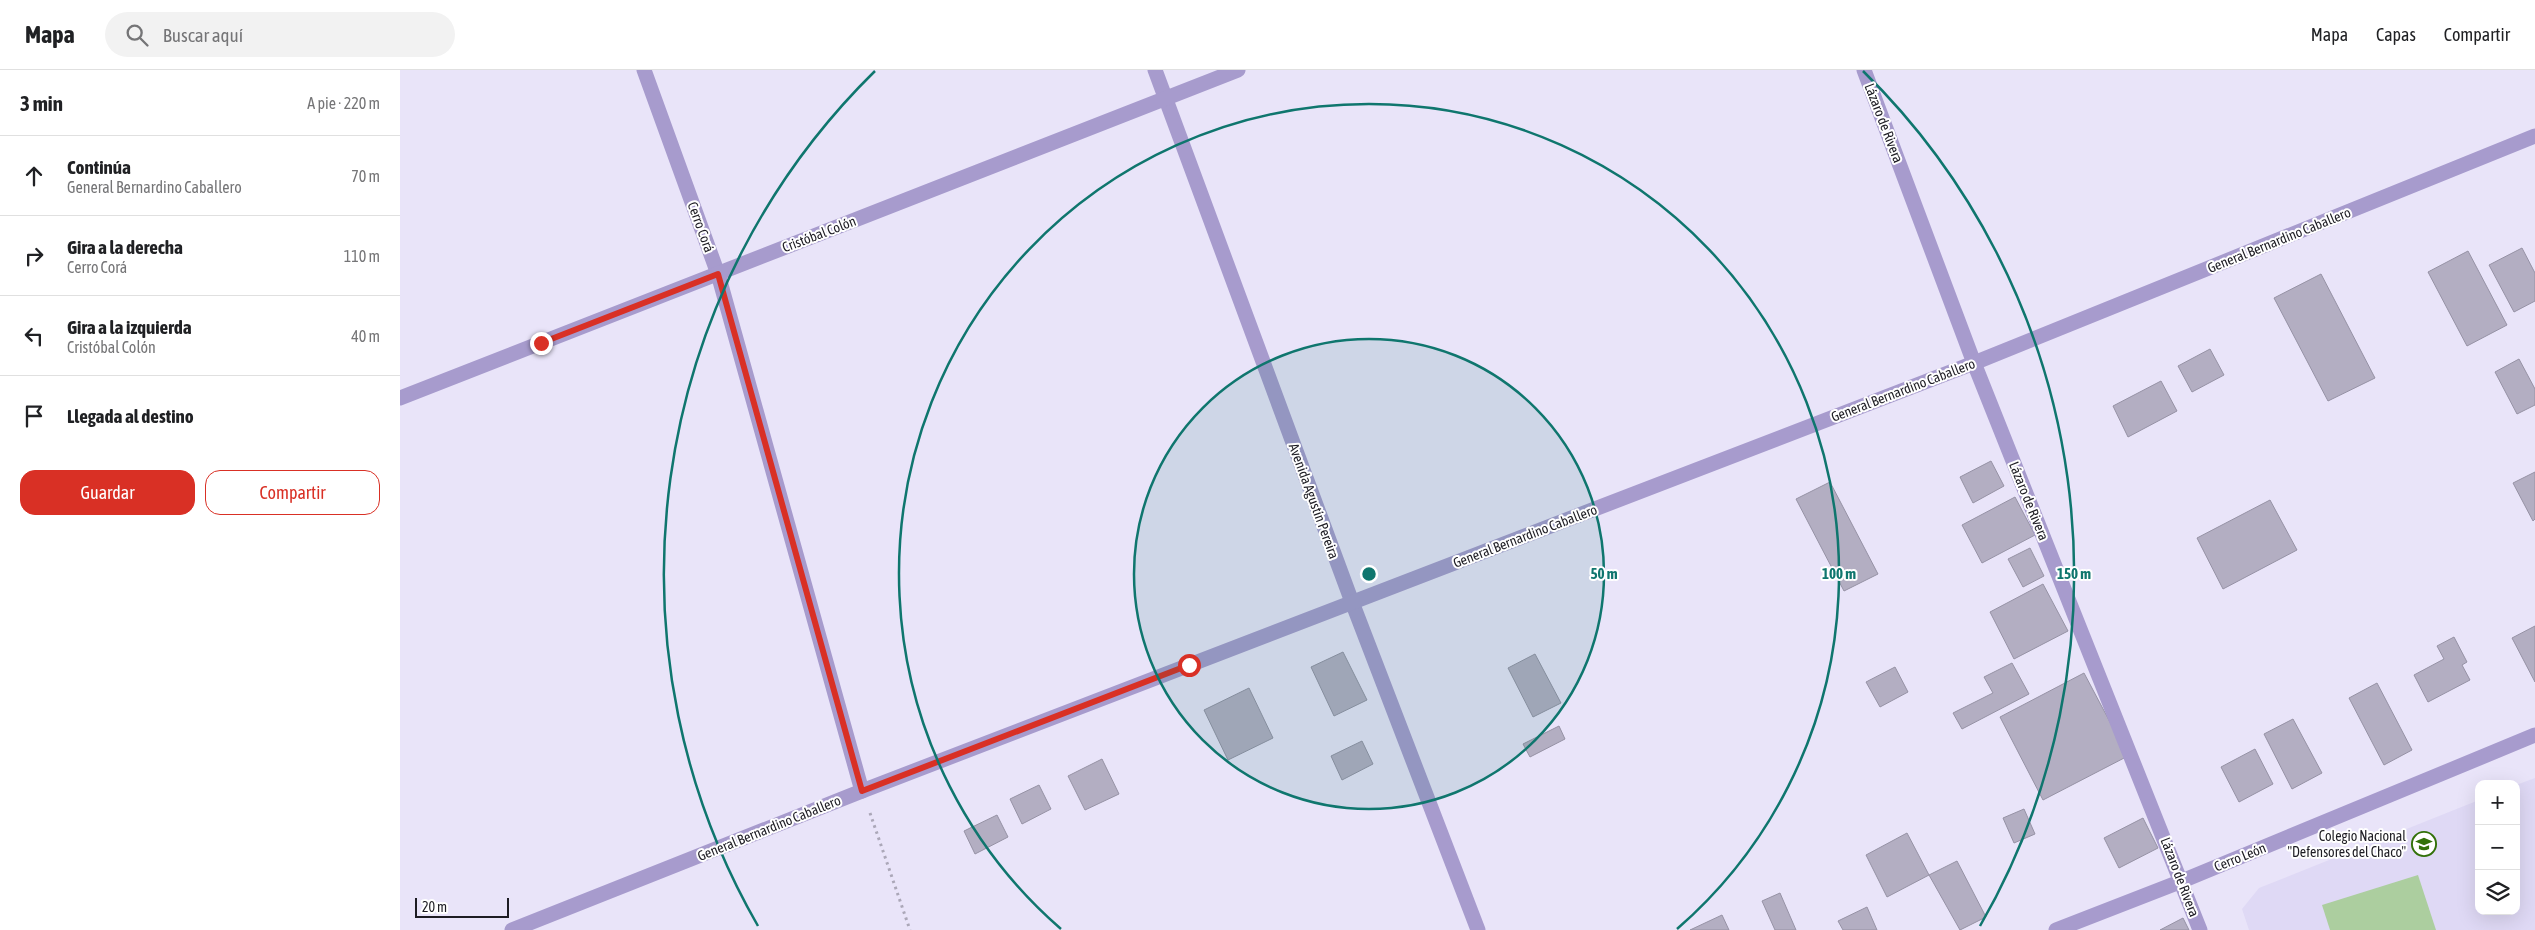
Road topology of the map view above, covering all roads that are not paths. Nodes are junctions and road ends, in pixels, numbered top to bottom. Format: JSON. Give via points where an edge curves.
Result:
{"nodes":[{"id":1,"x":644,"y":70,"type":"edge"},
{"id":2,"x":1155,"y":70,"type":"edge"},
{"id":3,"x":1238,"y":70,"type":"edge"},
{"id":4,"x":1864,"y":70,"type":"edge"},
{"id":5,"x":1166,"y":100,"type":"junction"},
{"id":6,"x":2535,"y":136,"type":"edge"},
{"id":7,"x":718,"y":274,"type":"junction"},
{"id":8,"x":1974,"y":363,"type":"junction"},
{"id":9,"x":400,"y":398,"type":"edge"},
{"id":10,"x":1352,"y":602,"type":"junction"},
{"id":11,"x":2535,"y":735,"type":"edge"},
{"id":12,"x":862,"y":791,"type":"junction"},
{"id":13,"x":2182,"y":881,"type":"junction"},
{"id":14,"x":512,"y":930,"type":"edge"},
{"id":15,"x":1478,"y":930,"type":"edge"},
{"id":16,"x":2056,"y":930,"type":"edge"},
{"id":17,"x":2200,"y":930,"type":"edge"}],
"edges":[{"from":1,"to":7,"type":"street","name":"Cerro Corá"},
{"from":2,"to":5,"type":"street","name":"Avenida Agustín Pereira"},
{"from":3,"to":5,"type":"street","name":"Cristóbal Colón"},
{"from":4,"to":8,"type":"street","name":"Lázaro de Rivera"},
{"from":5,"to":7,"type":"street","name":"Cristóbal Colón"},
{"from":5,"to":10,"type":"street","name":"Avenida Agustín Pereira"},
{"from":6,"to":8,"type":"street","name":"General Bernardino Caballero"},
{"from":7,"to":9,"type":"street","name":"Cristóbal Colón"},
{"from":7,"to":12,"type":"street","name":"Cerro Corá"},
{"from":8,"to":10,"type":"street","name":"General Bernardino Caballero"},
{"from":8,"to":13,"type":"street","name":"Lázaro de Rivera"},
{"from":10,"to":12,"type":"street","name":"General Bernardino Caballero"},
{"from":10,"to":15,"type":"street","name":"Avenida Agustín Pereira"},
{"from":11,"to":13,"type":"street","name":"Cerro León"},
{"from":12,"to":14,"type":"street","name":"General Bernardino Caballero"},
{"from":13,"to":16,"type":"street","name":"Cerro León"},
{"from":13,"to":17,"type":"street","name":"Lázaro de Rivera"}]}
